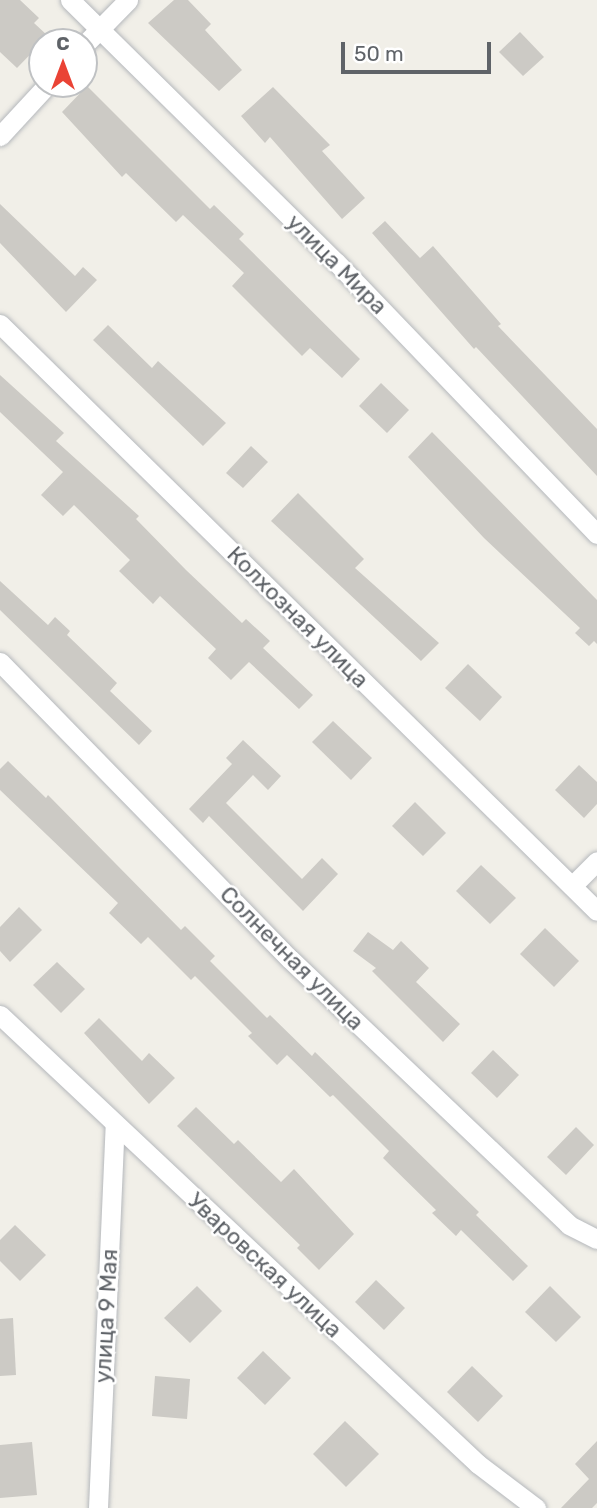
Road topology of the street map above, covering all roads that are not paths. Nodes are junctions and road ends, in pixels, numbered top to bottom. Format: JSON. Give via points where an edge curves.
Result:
{"nodes":[{"id":1,"x":70,"y":0,"type":"edge"},
{"id":2,"x":128,"y":0,"type":"edge"},
{"id":3,"x":99,"y":29,"type":"junction"},
{"id":4,"x":35,"y":98,"type":"edge"},
{"id":5,"x":0,"y":136,"type":"edge"},
{"id":6,"x":0,"y":324,"type":"edge"},
{"id":7,"x":597,"y":534,"type":"edge"},
{"id":8,"x":0,"y":662,"type":"edge"},
{"id":9,"x":597,"y":861,"type":"edge"},
{"id":10,"x":572,"y":886,"type":"junction"},
{"id":11,"x":597,"y":911,"type":"edge"},
{"id":12,"x":0,"y":1015,"type":"edge"},
{"id":13,"x":115,"y":1125,"type":"junction"},
{"id":14,"x":597,"y":1239,"type":"edge"},
{"id":15,"x":98,"y":1508,"type":"edge"},
{"id":16,"x":536,"y":1508,"type":"edge"}],
"edges":[{"from":1,"to":3,"type":"street","name":"улица Мира"},
{"from":2,"to":3,"type":"street"},
{"from":3,"to":7,"type":"street","name":"улица Мира","via":[[336,262]]},
{"from":4,"to":5,"type":"street"},
{"from":6,"to":10,"type":"street","name":"Колхозная улица"},
{"from":8,"to":14,"type":"street","name":"Солнечная улица","via":[[290,959],[569,1225]]},
{"from":9,"to":10,"type":"street"},
{"from":10,"to":11,"type":"street","name":"Колхозная улица"},
{"from":12,"to":13,"type":"street","name":"Уваровская улица"},
{"from":13,"to":15,"type":"street","name":"улица 9 Мая"},
{"from":13,"to":16,"type":"street","name":"Уваровская улица","via":[[478,1464]]}]}
